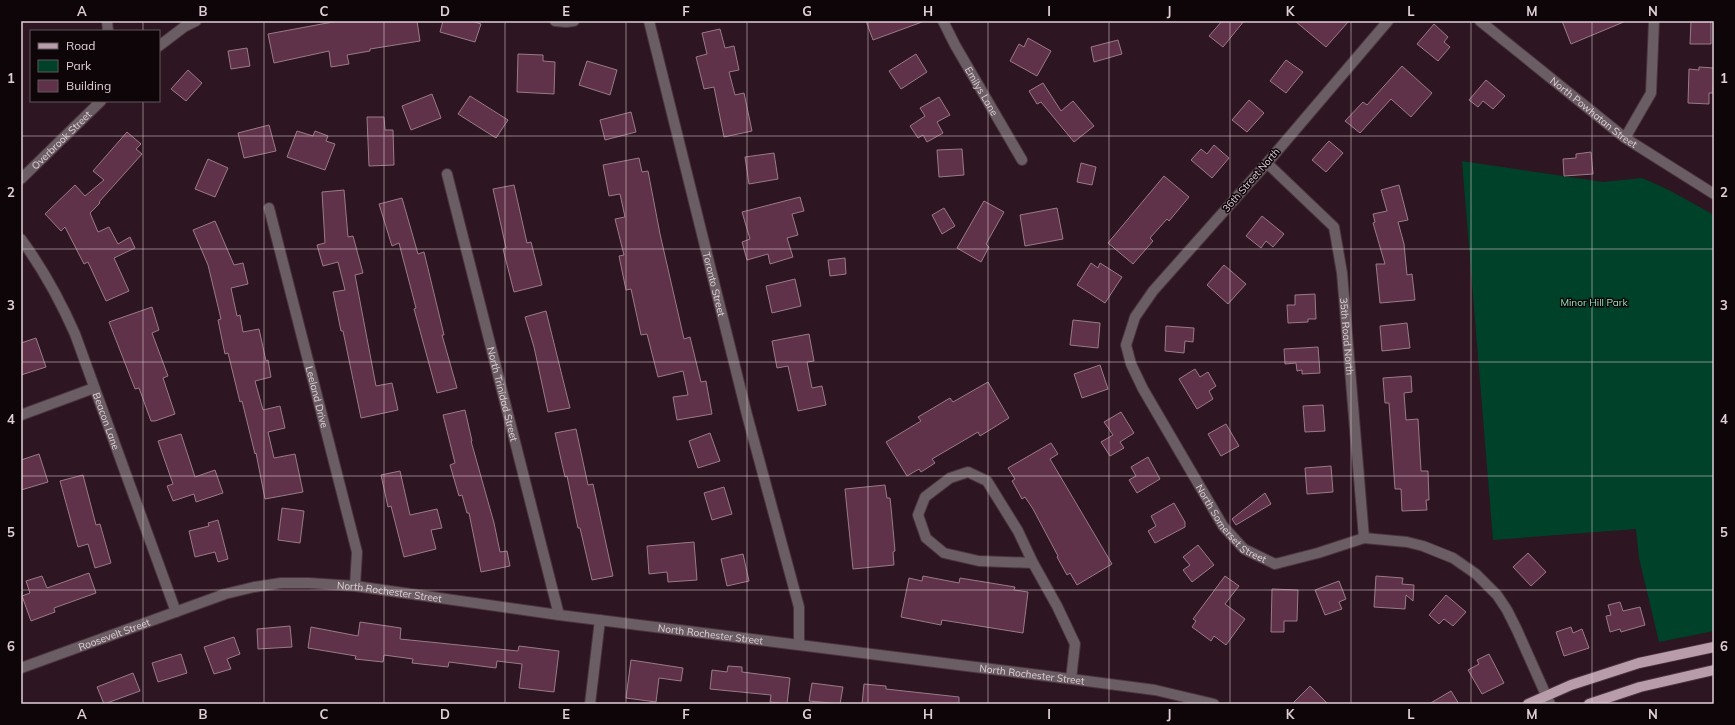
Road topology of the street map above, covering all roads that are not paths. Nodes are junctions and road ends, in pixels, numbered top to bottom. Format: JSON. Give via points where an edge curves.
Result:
{"nodes":[{"id":1,"x":196,"y":21,"type":"edge"},
{"id":2,"x":554,"y":21,"type":"edge"},
{"id":3,"x":574,"y":21,"type":"edge"},
{"id":4,"x":649,"y":21,"type":"edge"},
{"id":5,"x":943,"y":21,"type":"edge"},
{"id":6,"x":1388,"y":21,"type":"edge"},
{"id":7,"x":1480,"y":21,"type":"edge"},
{"id":8,"x":1654,"y":21,"type":"edge"},
{"id":9,"x":160,"y":45,"type":"edge"},
{"id":10,"x":100,"y":102,"type":"edge"},
{"id":11,"x":1625,"y":138,"type":"junction"},
{"id":12,"x":1022,"y":160,"type":"dead end"},
{"id":13,"x":1267,"y":163,"type":"junction"},
{"id":14,"x":447,"y":174,"type":"dead end"},
{"id":15,"x":21,"y":179,"type":"edge"},
{"id":16,"x":1714,"y":194,"type":"edge"},
{"id":17,"x":269,"y":208,"type":"dead end"},
{"id":18,"x":21,"y":239,"type":"edge"},
{"id":19,"x":1126,"y":345,"type":"joint"},
{"id":20,"x":94,"y":388,"type":"junction"},
{"id":21,"x":21,"y":415,"type":"edge"},
{"id":22,"x":1364,"y":538,"type":"junction"},
{"id":23,"x":1033,"y":563,"type":"junction"},
{"id":24,"x":355,"y":586,"type":"junction"},
{"id":25,"x":208,"y":600,"type":"joint"},
{"id":26,"x":176,"y":612,"type":"junction"},
{"id":27,"x":559,"y":615,"type":"junction"},
{"id":28,"x":600,"y":620,"type":"junction"},
{"id":29,"x":799,"y":644,"type":"junction"},
{"id":30,"x":1714,"y":647,"type":"edge"},
{"id":31,"x":21,"y":668,"type":"edge"},
{"id":32,"x":1714,"y":670,"type":"edge"},
{"id":33,"x":1071,"y":678,"type":"junction"},
{"id":34,"x":1548,"y":700,"type":"edge"},
{"id":35,"x":590,"y":704,"type":"edge"},
{"id":36,"x":1214,"y":704,"type":"edge"},
{"id":37,"x":1528,"y":704,"type":"edge"},
{"id":38,"x":1589,"y":704,"type":"edge"}],
"edges":[{"from":1,"to":9,"type":"street"},
{"from":2,"to":3,"type":"street"},
{"from":4,"to":29,"type":"street","name":"Toronto Street","via":[[747,414],[799,607]]},
{"from":5,"to":12,"type":"street","name":"Emilys Lane"},
{"from":6,"to":13,"type":"street","name":"36th Street North"},
{"from":7,"to":11,"type":"street","name":"North Powhatan Street"},
{"from":8,"to":11,"type":"street","via":[[1651,93]]},
{"from":10,"to":15,"type":"street","name":"Overbrook Street"},
{"from":11,"to":16,"type":"street","name":"North Powhatan Street"},
{"from":13,"to":19,"type":"street","name":"36th Street North","via":[[1153,291],[1135,317]]},
{"from":13,"to":22,"type":"street","name":"35th Road North","via":[[1334,227],[1342,273]]},
{"from":14,"to":27,"type":"street","name":"North Trinidad Street"},
{"from":17,"to":24,"type":"street","name":"Leeland Drive","via":[[357,552]]},
{"from":18,"to":20,"type":"street","name":"Beacon Lane","via":[[60,299]]},
{"from":19,"to":22,"type":"street","name":"North Somerset Street","via":[[1131,364],[1143,388],[1223,526],[1244,549],[1275,564]]},
{"from":20,"to":21,"type":"street"},
{"from":20,"to":26,"type":"street","name":"Beacon Lane"},
{"from":22,"to":34,"type":"street","name":"North Somerset Street","via":[[1402,541],[1423,546],[1453,558],[1476,574],[1497,595],[1507,610]]},
{"from":23,"to":23,"type":"street","via":[[1018,531],[988,481],[968,472],[950,478],[925,497],[918,515],[926,538],[944,553],[979,561]]},
{"from":23,"to":33,"type":"street","via":[[1058,606],[1075,644]]},
{"from":24,"to":25,"type":"street","name":"North Rochester Street","via":[[281,583],[254,587]]},
{"from":24,"to":27,"type":"street","name":"North Rochester Street"},
{"from":25,"to":26,"type":"street","name":"Roosevelt Street"},
{"from":26,"to":31,"type":"street","name":"Roosevelt Street"},
{"from":27,"to":28,"type":"street","name":"North Rochester Street"},
{"from":28,"to":29,"type":"street","name":"North Rochester Street"},
{"from":28,"to":35,"type":"street"},
{"from":29,"to":33,"type":"street","name":"North Rochester Street"},
{"from":30,"to":34,"type":"main road","via":[[1639,663],[1571,685]]},
{"from":32,"to":38,"type":"main road","via":[[1640,687]]},
{"from":33,"to":36,"type":"street","name":"North Rochester Street","via":[[1155,690]]},
{"from":34,"to":37,"type":"main road"}]}
